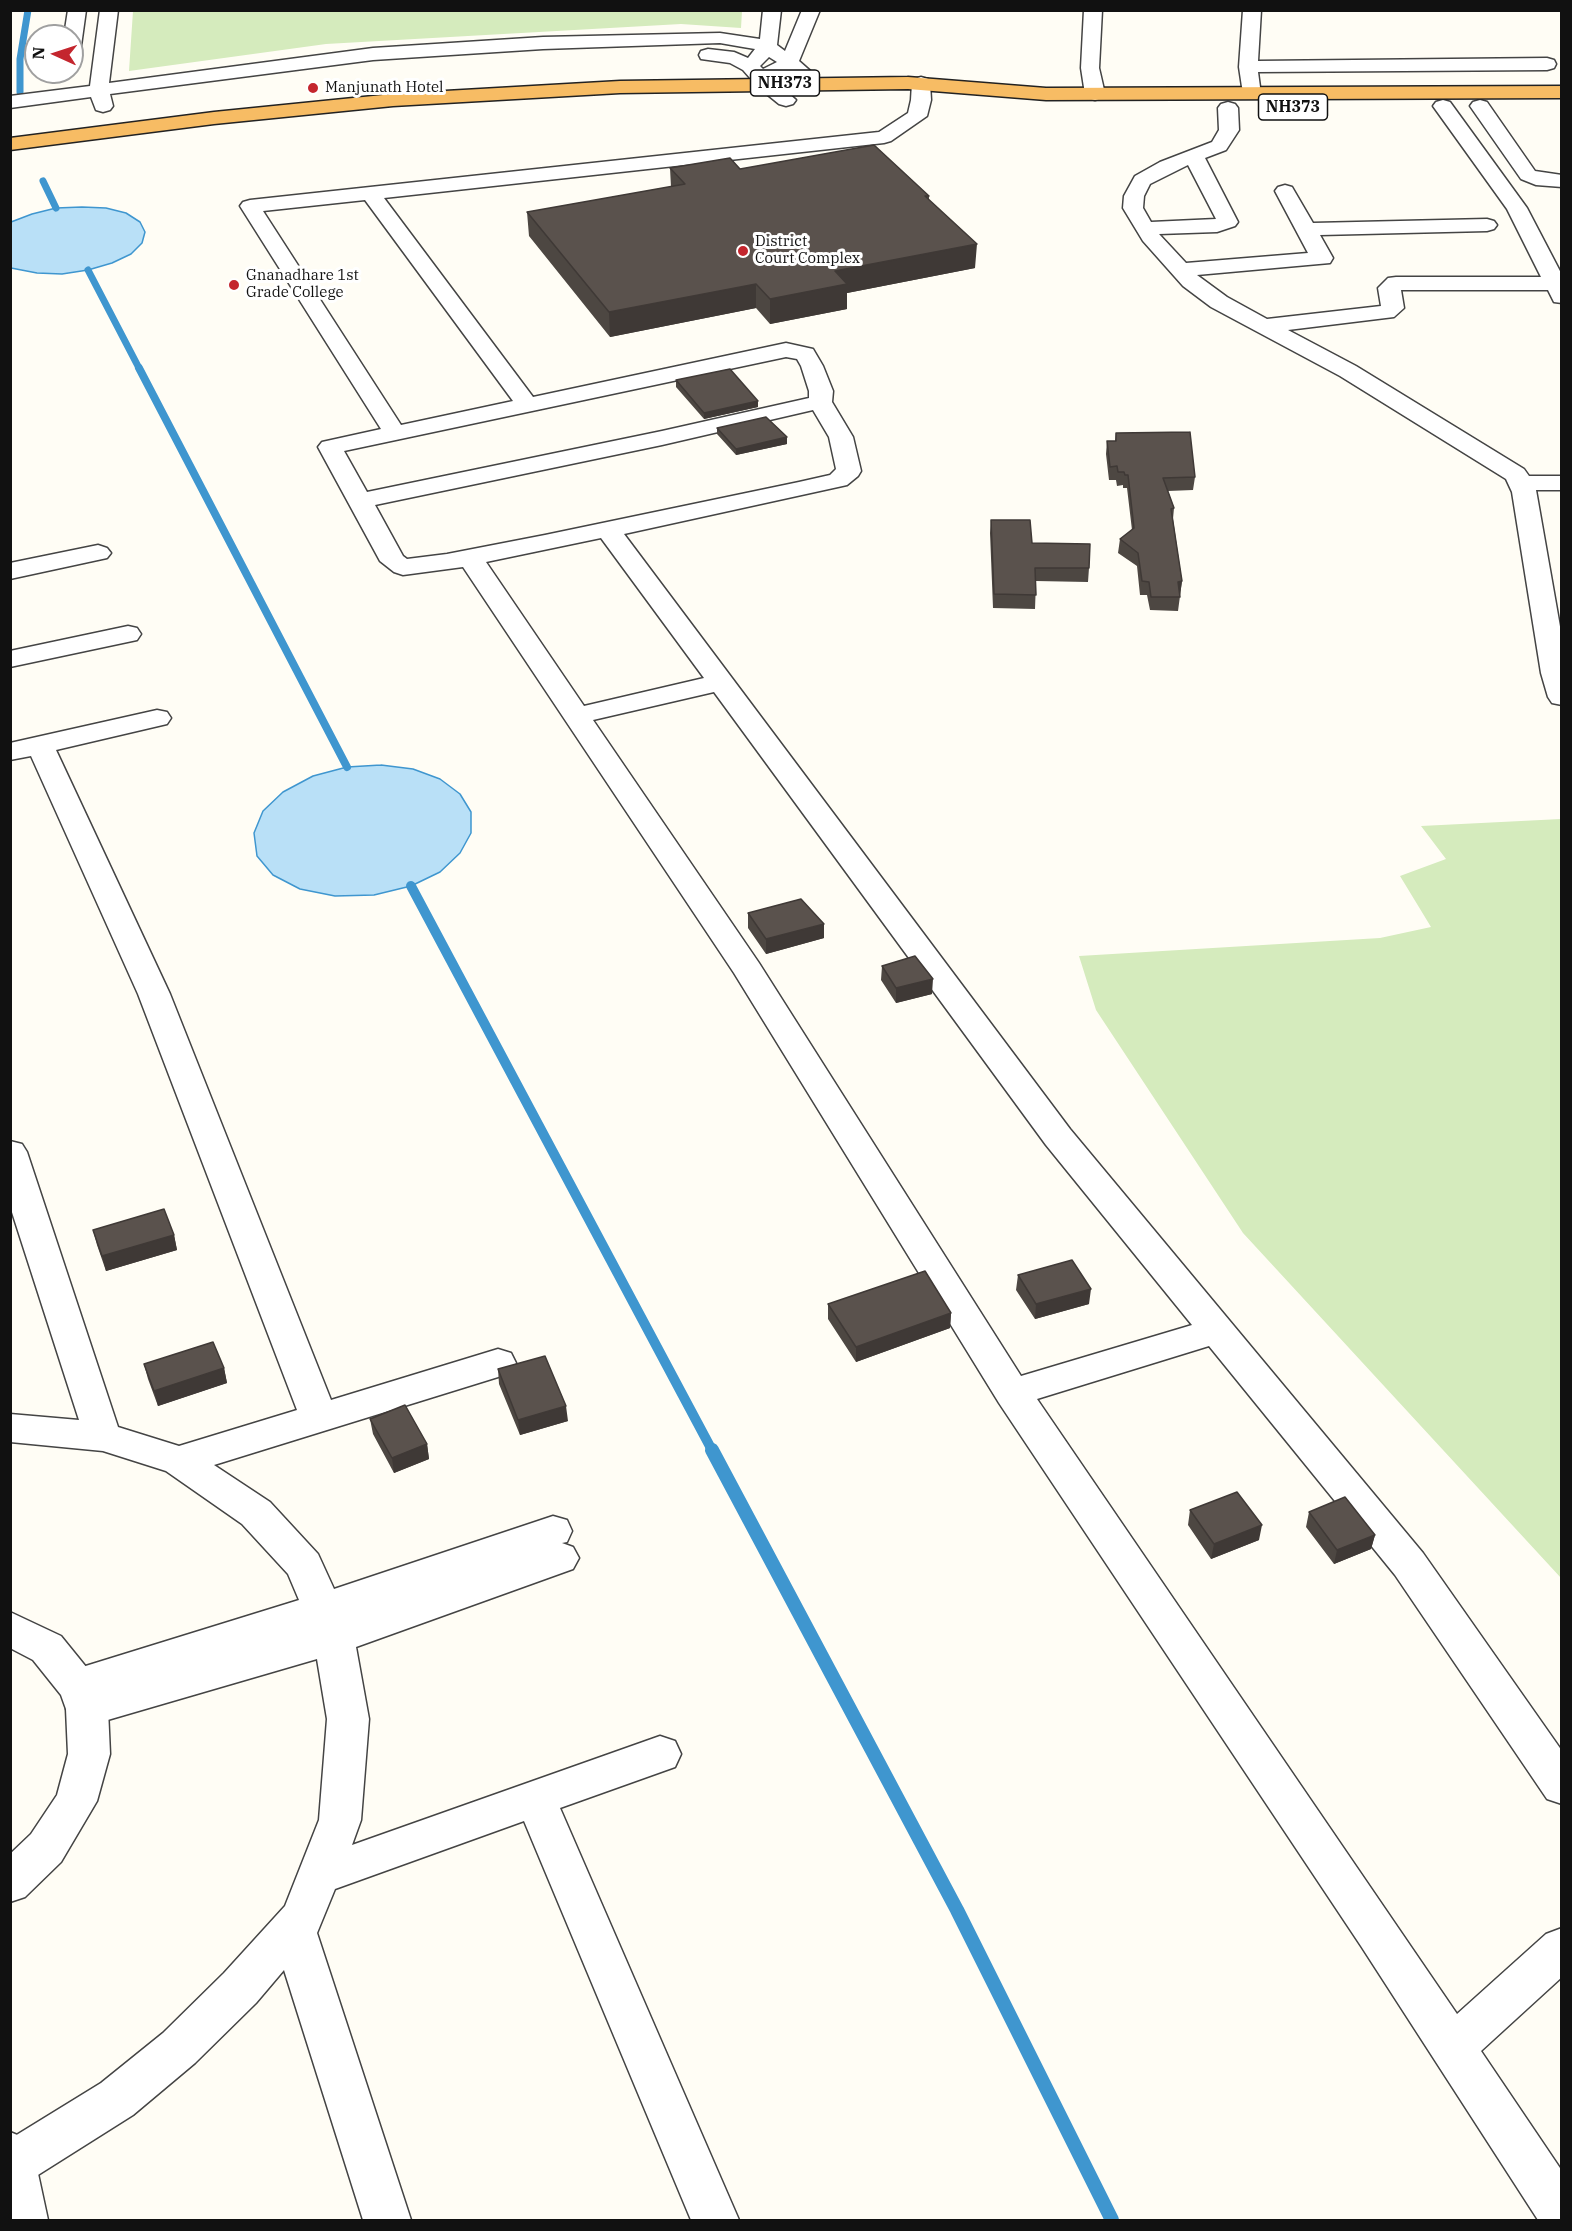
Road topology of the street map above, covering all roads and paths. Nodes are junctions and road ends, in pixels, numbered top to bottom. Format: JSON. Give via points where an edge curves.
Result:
{"nodes":[{"id":1,"x":109,"y":10,"type":"edge"},
{"id":2,"x":772,"y":10,"type":"edge"},
{"id":3,"x":811,"y":10,"type":"edge"},
{"id":4,"x":1093,"y":10,"type":"edge"},
{"id":5,"x":1252,"y":10,"type":"edge"},
{"id":6,"x":768,"y":47,"type":"junction"},
{"id":7,"x":788,"y":64,"type":"junction"},
{"id":8,"x":1547,"y":64,"type":"dead end"},
{"id":9,"x":1248,"y":67,"type":"junction"},
{"id":10,"x":758,"y":76,"type":"junction"},
{"id":11,"x":815,"y":83,"type":"junction"},
{"id":12,"x":68,"y":84,"type":"edge"},
{"id":13,"x":921,"y":92,"type":"junction"},
{"id":14,"x":1562,"y":92,"type":"edge"},
{"id":15,"x":1095,"y":94,"type":"junction"},
{"id":16,"x":1254,"y":94,"type":"junction"},
{"id":17,"x":101,"y":98,"type":"junction"},
{"id":18,"x":786,"y":100,"type":"junction"},
{"id":19,"x":1226,"y":101,"type":"junction"},
{"id":20,"x":10,"y":102,"type":"edge"},
{"id":21,"x":67,"y":103,"type":"junction"},
{"id":22,"x":1562,"y":104,"type":"edge"},
{"id":23,"x":1480,"y":105,"type":"junction"},
{"id":24,"x":1443,"y":106,"type":"junction"},
{"id":25,"x":10,"y":119,"type":"edge"},
{"id":26,"x":10,"y":144,"type":"edge"},
{"id":27,"x":1194,"y":157,"type":"junction"},
{"id":28,"x":10,"y":160,"type":"edge"},
{"id":29,"x":1562,"y":181,"type":"edge"},
{"id":30,"x":1285,"y":191,"type":"dead end"},
{"id":31,"x":370,"y":193,"type":"junction"},
{"id":32,"x":1486,"y":225,"type":"dead end"},
{"id":33,"x":1144,"y":228,"type":"junction"},
{"id":34,"x":1306,"y":229,"type":"junction"},
{"id":35,"x":1180,"y":270,"type":"junction"},
{"id":36,"x":1559,"y":288,"type":"edge"},
{"id":37,"x":1264,"y":326,"type":"junction"},
{"id":38,"x":820,"y":402,"type":"junction"},
{"id":39,"x":527,"y":404,"type":"junction"},
{"id":40,"x":395,"y":433,"type":"junction"},
{"id":41,"x":1522,"y":483,"type":"junction"},
{"id":42,"x":1562,"y":483,"type":"edge"},
{"id":43,"x":360,"y":501,"type":"junction"},
{"id":44,"x":608,"y":530,"type":"junction"},
{"id":45,"x":98,"y":553,"type":"dead end"},
{"id":46,"x":470,"y":558,"type":"junction"},
{"id":47,"x":10,"y":571,"type":"edge"},
{"id":48,"x":128,"y":634,"type":"dead end"},
{"id":49,"x":10,"y":659,"type":"edge"},
{"id":50,"x":723,"y":682,"type":"junction"},
{"id":51,"x":1562,"y":697,"type":"edge"},
{"id":52,"x":577,"y":716,"type":"junction"},
{"id":53,"x":157,"y":718,"type":"dead end"},
{"id":54,"x":25,"y":748,"type":"edge"},
{"id":55,"x":10,"y":1152,"type":"edge"},
{"id":56,"x":1218,"y":1330,"type":"junction"},
{"id":57,"x":498,"y":1363,"type":"dead end"},
{"id":58,"x":1012,"y":1393,"type":"junction"},
{"id":59,"x":319,"y":1418,"type":"junction"},
{"id":60,"x":10,"y":1428,"type":"edge"},
{"id":61,"x":103,"y":1437,"type":"junction"},
{"id":62,"x":179,"y":1461,"type":"junction"},
{"id":63,"x":556,"y":1544,"type":"dead end"},
{"id":64,"x":328,"y":1624,"type":"junction"},
{"id":65,"x":10,"y":1628,"type":"edge"},
{"id":66,"x":82,"y":1697,"type":"junction"},
{"id":67,"x":660,"y":1754,"type":"dead end"},
{"id":68,"x":1562,"y":1786,"type":"edge"},
{"id":69,"x":535,"y":1798,"type":"junction"},
{"id":70,"x":318,"y":1876,"type":"junction"},
{"id":71,"x":10,"y":1883,"type":"edge"},
{"id":72,"x":293,"y":1927,"type":"junction"},
{"id":73,"x":1562,"y":1948,"type":"edge"},
{"id":74,"x":1453,"y":2047,"type":"junction"},
{"id":75,"x":12,"y":2159,"type":"edge"},
{"id":76,"x":1562,"y":2214,"type":"edge"},
{"id":77,"x":24,"y":2220,"type":"edge"},
{"id":78,"x":387,"y":2220,"type":"edge"},
{"id":79,"x":715,"y":2220,"type":"edge"}],
"edges":[{"from":1,"to":17,"type":"street"},
{"from":2,"to":6,"type":"street"},
{"from":3,"to":7,"type":"street"},
{"from":4,"to":15,"type":"street","via":[[1090,68]]},
{"from":5,"to":9,"type":"street"},
{"from":6,"to":7,"type":"street"},
{"from":6,"to":10,"type":"street"},
{"from":6,"to":17,"type":"street","via":[[720,38],[373,54]]},
{"from":7,"to":10,"type":"street"},
{"from":7,"to":11,"type":"street"},
{"from":8,"to":9,"type":"street"},
{"from":9,"to":16,"type":"street"},
{"from":10,"to":11,"type":"highway","number":"NH373"},
{"from":10,"to":17,"type":"street","via":[[734,58],[720,55],[504,61]]},
{"from":10,"to":18,"type":"street"},
{"from":10,"to":26,"type":"highway","number":"NH373","via":[[393,100]]},
{"from":11,"to":13,"type":"highway","number":"NH373"},
{"from":12,"to":21,"type":"street"},
{"from":13,"to":15,"type":"highway","number":"NH373"},
{"from":13,"to":18,"type":"highway","number":"NH373"},
{"from":13,"to":19,"type":"highway","number":"NH373","via":[[1025,106]]},
{"from":13,"to":31,"type":"street","via":[[917,116],[884,137]]},
{"from":14,"to":16,"type":"highway","number":"NH373"},
{"from":15,"to":19,"type":"highway","number":"NH373"},
{"from":16,"to":19,"type":"highway","number":"NH373"},
{"from":17,"to":21,"type":"street"},
{"from":18,"to":28,"type":"highway","number":"NH373","via":[[448,113],[275,127]]},
{"from":19,"to":24,"type":"highway","number":"NH373"},
{"from":19,"to":27,"type":"street","via":[[1229,130],[1219,146]]},
{"from":20,"to":21,"type":"street"},
{"from":21,"to":25,"type":"street"},
{"from":22,"to":23,"type":"highway","number":"NH373"},
{"from":23,"to":24,"type":"highway","number":"NH373"},
{"from":23,"to":29,"type":"street","via":[[1528,175]]},
{"from":24,"to":36,"type":"street","via":[[1517,208]]},
{"from":27,"to":33,"type":"street","via":[[1142,180],[1133,208]]},
{"from":27,"to":33,"type":"street","via":[[1228,222],[1217,226]]},
{"from":30,"to":34,"type":"street"},
{"from":31,"to":39,"type":"street"},
{"from":31,"to":40,"type":"street","via":[[250,206]]},
{"from":32,"to":34,"type":"street"},
{"from":33,"to":35,"type":"street"},
{"from":34,"to":35,"type":"street","via":[[1322,258]]},
{"from":35,"to":37,"type":"street","via":[[1219,302]]},
{"from":36,"to":37,"type":"street","via":[[1396,283],[1389,288],[1393,308],[1386,312]]},
{"from":37,"to":41,"type":"street","via":[[1503,465]]},
{"from":38,"to":39,"type":"street","via":[[821,391],[813,366],[805,354],[786,350]]},
{"from":38,"to":43,"type":"street"},
{"from":38,"to":44,"type":"street","via":[[841,437],[849,471],[838,480]]},
{"from":39,"to":40,"type":"street"},
{"from":40,"to":43,"type":"street","via":[[330,447]]},
{"from":41,"to":42,"type":"street"},
{"from":41,"to":51,"type":"street","via":[[1554,673]]},
{"from":43,"to":46,"type":"street","via":[[393,561],[403,567]]},
{"from":44,"to":46,"type":"street"},
{"from":44,"to":50,"type":"street"},
{"from":45,"to":47,"type":"street"},
{"from":46,"to":52,"type":"street"},
{"from":48,"to":49,"type":"street"},
{"from":50,"to":52,"type":"street"},
{"from":50,"to":56,"type":"street","via":[[1058,1137]]},
{"from":52,"to":58,"type":"street","via":[[748,970]]},
{"from":53,"to":54,"type":"street"},
{"from":54,"to":59,"type":"street","via":[[154,994]]},
{"from":55,"to":61,"type":"street"},
{"from":56,"to":58,"type":"street"},
{"from":56,"to":68,"type":"street","via":[[1409,1564]]},
{"from":57,"to":59,"type":"street"},
{"from":58,"to":74,"type":"street"},
{"from":59,"to":62,"type":"street"},
{"from":60,"to":61,"type":"street"},
{"from":61,"to":62,"type":"street"},
{"from":62,"to":64,"type":"street","via":[[256,1514],[304,1565]]},
{"from":63,"to":64,"type":"street"},
{"from":64,"to":66,"type":"street"},
{"from":64,"to":70,"type":"street","via":[[348,1719],[340,1820]]},
{"from":65,"to":66,"type":"street","via":[[47,1647]]},
{"from":66,"to":71,"type":"street","via":[[89,1754],[76,1801],[46,1848]]},
{"from":67,"to":69,"type":"street"},
{"from":69,"to":70,"type":"street"},
{"from":69,"to":79,"type":"street"},
{"from":70,"to":72,"type":"street","via":[[302,1918]]},
{"from":72,"to":75,"type":"street","via":[[240,1988],[117,2099]]},
{"from":72,"to":78,"type":"street"},
{"from":73,"to":74,"type":"street"},
{"from":74,"to":76,"type":"street"},
{"from":75,"to":77,"type":"street"}]}
